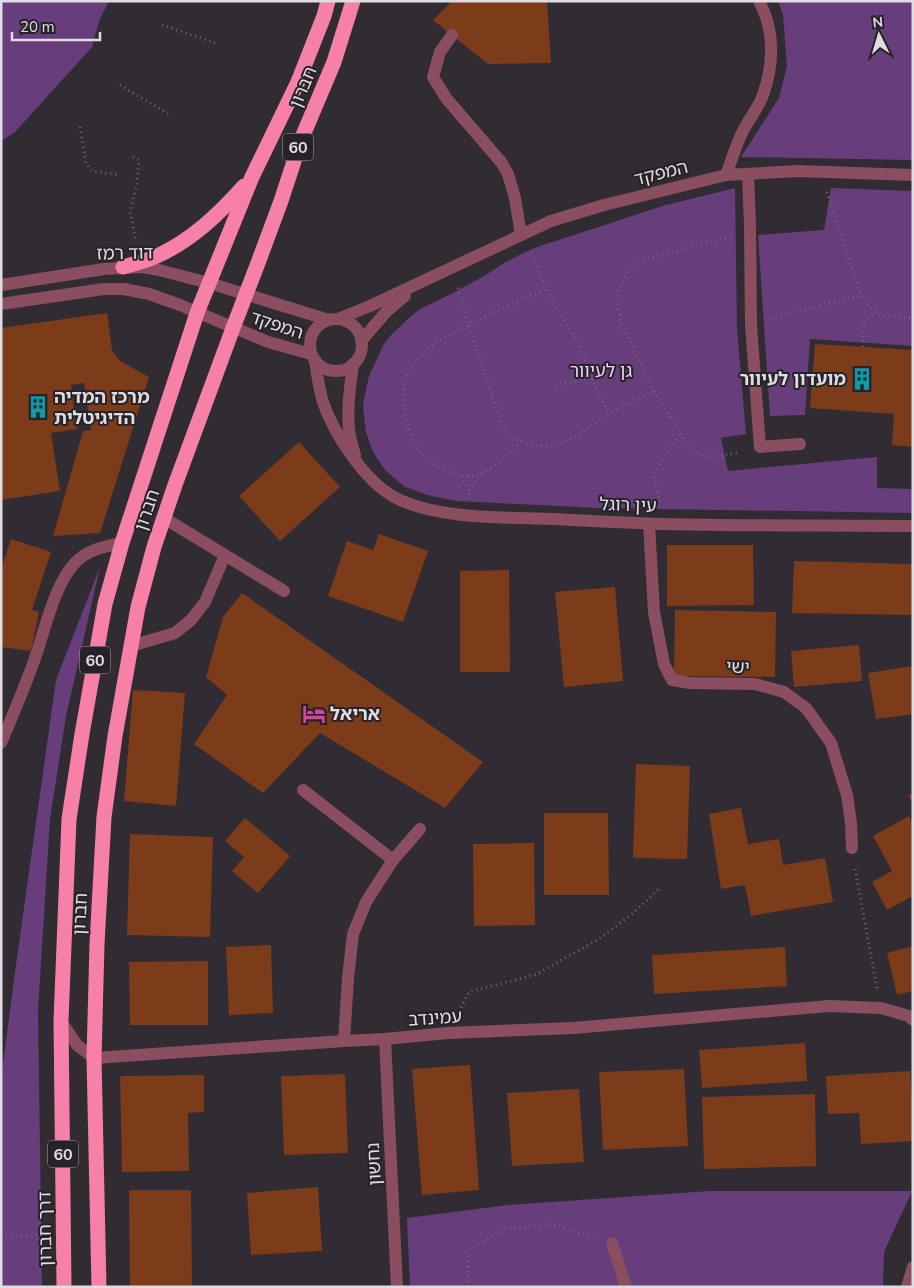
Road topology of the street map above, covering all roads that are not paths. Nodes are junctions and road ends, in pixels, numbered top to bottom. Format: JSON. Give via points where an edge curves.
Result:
{"nodes":[{"id":1,"x":328,"y":1,"type":"edge"},
{"id":2,"x":353,"y":1,"type":"edge"},
{"id":3,"x":759,"y":1,"type":"edge"},
{"id":4,"x":452,"y":35,"type":"dead end"},
{"id":5,"x":748,"y":174,"type":"junction"},
{"id":6,"x":726,"y":175,"type":"junction"},
{"id":7,"x":913,"y":175,"type":"edge"},
{"id":8,"x":252,"y":177,"type":"junction"},
{"id":9,"x":521,"y":235,"type":"junction"},
{"id":10,"x":123,"y":267,"type":"junction"},
{"id":11,"x":431,"y":277,"type":"junction"},
{"id":12,"x":209,"y":283,"type":"junction"},
{"id":13,"x":1,"y":284,"type":"edge"},
{"id":14,"x":247,"y":294,"type":"junction"},
{"id":15,"x":1,"y":304,"type":"edge"},
{"id":16,"x":197,"y":313,"type":"junction"},
{"id":17,"x":334,"y":320,"type":"junction"},
{"id":18,"x":233,"y":328,"type":"junction"},
{"id":19,"x":361,"y":341,"type":"junction"},
{"id":20,"x":313,"y":357,"type":"junction"},
{"id":21,"x":353,"y":364,"type":"junction"},
{"id":22,"x":800,"y":444,"type":"dead end"},
{"id":23,"x":358,"y":463,"type":"junction"},
{"id":24,"x":164,"y":518,"type":"junction"},
{"id":25,"x":649,"y":524,"type":"junction"},
{"id":26,"x":913,"y":526,"type":"edge"},
{"id":27,"x":122,"y":543,"type":"junction"},
{"id":28,"x":226,"y":555,"type":"junction"},
{"id":29,"x":284,"y":592,"type":"dead end"},
{"id":30,"x":131,"y":646,"type":"junction"},
{"id":31,"x":1,"y":744,"type":"edge"},
{"id":32,"x":302,"y":790,"type":"dead end"},
{"id":33,"x":420,"y":829,"type":"dead end"},
{"id":34,"x":852,"y":848,"type":"road end"},
{"id":35,"x":393,"y":860,"type":"junction"},
{"id":36,"x":913,"y":1020,"type":"edge"},
{"id":37,"x":61,"y":1021,"type":"junction"},
{"id":38,"x":385,"y":1039,"type":"junction"},
{"id":39,"x":344,"y":1041,"type":"junction"},
{"id":40,"x":94,"y":1058,"type":"junction"},
{"id":41,"x":612,"y":1243,"type":"road end"},
{"id":42,"x":64,"y":1287,"type":"edge"},
{"id":43,"x":100,"y":1287,"type":"edge"},
{"id":44,"x":397,"y":1287,"type":"edge"},
{"id":45,"x":626,"y":1287,"type":"edge"}],
"edges":[{"from":1,"to":8,"type":"highway","name":"חברון","number":"60","via":[[298,82]]},
{"from":2,"to":14,"type":"highway","name":"חברון","number":"60","via":[[334,62],[300,140]]},
{"from":3,"to":6,"type":"street","via":[[771,35],[771,61],[763,95],[741,134]]},
{"from":4,"to":9,"type":"street","via":[[440,52],[434,77],[446,98],[508,174],[516,198]]},
{"from":5,"to":6,"type":"street","name":"המפקד"},
{"from":5,"to":7,"type":"street","name":"המפקד","via":[[820,171]]},
{"from":5,"to":22,"type":"street","via":[[752,325],[760,447]]},
{"from":6,"to":9,"type":"street","name":"המפקד","via":[[604,205],[551,221]]},
{"from":8,"to":10,"type":"highway","via":[[215,217],[176,247]]},
{"from":8,"to":12,"type":"highway","name":"חברון","number":"60"},
{"from":9,"to":11,"type":"street","name":"המפקד"},
{"from":10,"to":12,"type":"street","name":"דוד רמז","via":[[159,270]]},
{"from":10,"to":13,"type":"street","name":"דוד רמז"},
{"from":11,"to":17,"type":"street","name":"המפקד"},
{"from":11,"to":19,"type":"street","name":"המפקד","via":[[386,312]]},
{"from":12,"to":14,"type":"street","name":"דוד רמז"},
{"from":12,"to":16,"type":"highway","name":"חברון","number":"60"},
{"from":14,"to":17,"type":"street","name":"המפקד"},
{"from":14,"to":18,"type":"highway","name":"חברון","number":"60"},
{"from":15,"to":16,"type":"street","name":"דוד רמז","via":[[104,288],[149,294]]},
{"from":16,"to":18,"type":"street","name":"דוד רמז"},
{"from":16,"to":27,"type":"highway","name":"חברון","number":"60"},
{"from":17,"to":19,"type":"street","via":[[346,321],[353,326]]},
{"from":17,"to":20,"type":"street","via":[[315,329],[310,346]]},
{"from":18,"to":20,"type":"street","name":"המפקד"},
{"from":18,"to":24,"type":"highway","name":"חברון","number":"60"},
{"from":19,"to":21,"type":"street","via":[[359,358]]},
{"from":20,"to":21,"type":"street","via":[[321,367],[329,370],[338,371]]},
{"from":20,"to":23,"type":"street","name":"עין רוגל","via":[[326,409],[343,443]]},
{"from":21,"to":23,"type":"street","name":"עין רוגל","via":[[348,418]]},
{"from":23,"to":25,"type":"street","name":"עין רוגל","via":[[375,482],[394,496],[444,512]]},
{"from":24,"to":28,"type":"street"},
{"from":24,"to":30,"type":"highway","name":"חברון","number":"60","via":[[138,607]]},
{"from":25,"to":26,"type":"street","name":"עין רוגל"},
{"from":25,"to":34,"type":"street","name":"ישי","via":[[654,612],[664,664],[672,680],[755,684],[784,692],[806,708],[831,744],[847,795]]},
{"from":27,"to":31,"type":"street","via":[[87,553],[74,563],[60,584],[35,660]]},
{"from":27,"to":37,"type":"highway","name":"חברון","number":"60","via":[[105,604],[69,819]]},
{"from":28,"to":29,"type":"street"},
{"from":28,"to":30,"type":"street","via":[[206,602],[191,620],[175,633]]},
{"from":30,"to":40,"type":"highway","name":"חברון","number":"60","via":[[104,817]]},
{"from":32,"to":35,"type":"street"},
{"from":33,"to":35,"type":"street"},
{"from":35,"to":39,"type":"street","via":[[366,902],[353,934]]},
{"from":36,"to":38,"type":"street","name":"עמינדב","via":[[881,1008],[829,1006],[573,1028]]},
{"from":37,"to":40,"type":"street","via":[[77,1045]]},
{"from":37,"to":42,"type":"highway","name":"דרך חברון","number":"60"},
{"from":38,"to":39,"type":"street","name":"עמינדב"},
{"from":38,"to":44,"type":"street","name":"נחשון"},
{"from":39,"to":40,"type":"street","name":"עמינדב"},
{"from":40,"to":43,"type":"highway","number":"60"},
{"from":41,"to":45,"type":"street"}]}
